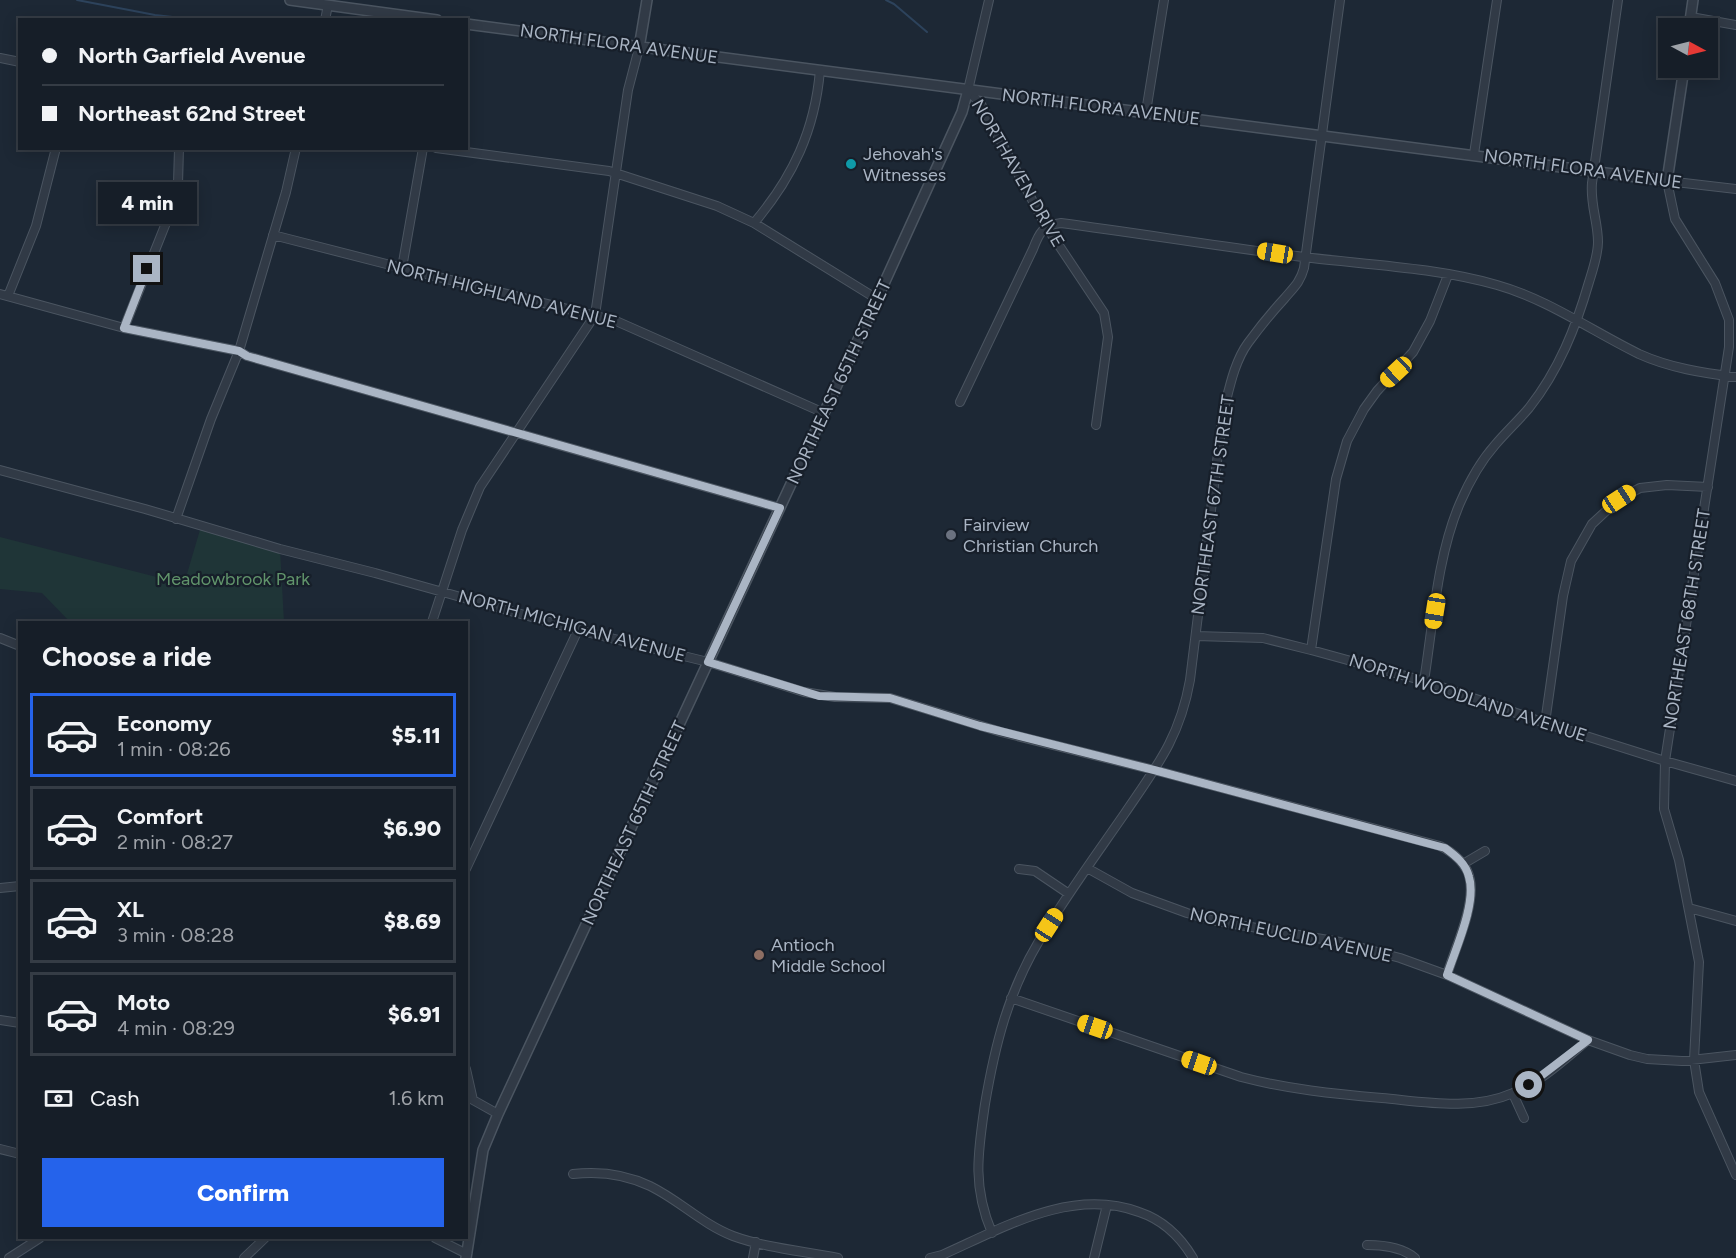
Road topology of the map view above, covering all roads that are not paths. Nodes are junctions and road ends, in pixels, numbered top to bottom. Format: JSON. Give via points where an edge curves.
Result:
{"nodes":[{"id":1,"x":290,"y":0,"type":"edge"},
{"id":2,"x":647,"y":0,"type":"edge"},
{"id":3,"x":989,"y":0,"type":"edge"},
{"id":4,"x":1164,"y":0,"type":"edge"},
{"id":5,"x":1340,"y":0,"type":"edge"},
{"id":6,"x":1497,"y":0,"type":"edge"},
{"id":7,"x":1618,"y":0,"type":"edge"},
{"id":8,"x":1694,"y":0,"type":"edge"},
{"id":9,"x":328,"y":5,"type":"junction"},
{"id":10,"x":1691,"y":17,"type":"joint"},
{"id":11,"x":325,"y":18,"type":"edge"},
{"id":12,"x":422,"y":18,"type":"edge"},
{"id":13,"x":468,"y":24,"type":"edge"},
{"id":14,"x":1736,"y":25,"type":"edge"},
{"id":15,"x":639,"y":48,"type":"junction"},
{"id":16,"x":0,"y":58,"type":"edge"},
{"id":17,"x":18,"y":62,"type":"edge"},
{"id":18,"x":820,"y":70,"type":"junction"},
{"id":19,"x":1682,"y":78,"type":"edge"},
{"id":20,"x":968,"y":90,"type":"junction"},
{"id":21,"x":1146,"y":112,"type":"junction"},
{"id":22,"x":1320,"y":135,"type":"junction"},
{"id":23,"x":55,"y":150,"type":"edge"},
{"id":24,"x":180,"y":150,"type":"edge"},
{"id":25,"x":296,"y":150,"type":"edge"},
{"id":26,"x":423,"y":150,"type":"edge"},
{"id":27,"x":451,"y":150,"type":"edge"},
{"id":28,"x":1474,"y":154,"type":"junction"},
{"id":29,"x":1594,"y":171,"type":"junction"},
{"id":30,"x":615,"y":172,"type":"junction"},
{"id":31,"x":1667,"y":181,"type":"junction"},
{"id":32,"x":1736,"y":189,"type":"edge"},
{"id":33,"x":754,"y":223,"type":"junction"},
{"id":34,"x":1046,"y":226,"type":"junction"},
{"id":35,"x":273,"y":235,"type":"junction"},
{"id":36,"x":1304,"y":257,"type":"junction"},
{"id":37,"x":402,"y":268,"type":"junction"},
{"id":38,"x":1448,"y":275,"type":"junction"},
{"id":39,"x":4,"y":295,"type":"edge"},
{"id":40,"x":877,"y":299,"type":"junction"},
{"id":41,"x":595,"y":315,"type":"junction"},
{"id":42,"x":1576,"y":321,"type":"junction"},
{"id":43,"x":124,"y":328,"type":"junction"},
{"id":44,"x":239,"y":351,"type":"junction"},
{"id":45,"x":1726,"y":376,"type":"junction"},
{"id":46,"x":1736,"y":377,"type":"edge"},
{"id":47,"x":960,"y":402,"type":"dead end"},
{"id":48,"x":824,"y":413,"type":"junction"},
{"id":49,"x":1096,"y":425,"type":"dead end"},
{"id":50,"x":515,"y":434,"type":"junction"},
{"id":51,"x":0,"y":470,"type":"edge"},
{"id":52,"x":1708,"y":487,"type":"junction"},
{"id":53,"x":780,"y":508,"type":"junction"},
{"id":54,"x":177,"y":519,"type":"junction"},
{"id":55,"x":442,"y":591,"type":"junction"},
{"id":56,"x":432,"y":621,"type":"edge"},
{"id":57,"x":578,"y":630,"type":"junction"},
{"id":58,"x":1196,"y":636,"type":"junction"},
{"id":59,"x":0,"y":638,"type":"edge"},
{"id":60,"x":18,"y":645,"type":"edge"},
{"id":61,"x":1311,"y":650,"type":"junction"},
{"id":62,"x":708,"y":662,"type":"junction"},
{"id":63,"x":1424,"y":681,"type":"junction"},
{"id":64,"x":1545,"y":723,"type":"junction"},
{"id":65,"x":1665,"y":761,"type":"junction"},
{"id":66,"x":1154,"y":770,"type":"junction"},
{"id":67,"x":1736,"y":781,"type":"edge"},
{"id":68,"x":1485,"y":851,"type":"dead end"},
{"id":69,"x":1463,"y":864,"type":"junction"},
{"id":70,"x":468,"y":865,"type":"edge"},
{"id":71,"x":1019,"y":868,"type":"dead end"},
{"id":72,"x":1087,"y":868,"type":"junction"},
{"id":73,"x":18,"y":886,"type":"edge"},
{"id":74,"x":0,"y":888,"type":"edge"},
{"id":75,"x":1069,"y":894,"type":"junction"},
{"id":76,"x":1689,"y":908,"type":"junction"},
{"id":77,"x":1736,"y":921,"type":"edge"},
{"id":78,"x":1447,"y":975,"type":"junction"},
{"id":79,"x":1011,"y":998,"type":"junction"},
{"id":80,"x":0,"y":1020,"type":"edge"},
{"id":81,"x":18,"y":1023,"type":"edge"},
{"id":82,"x":1588,"y":1040,"type":"junction"},
{"id":83,"x":1736,"y":1055,"type":"edge"},
{"id":84,"x":1694,"y":1060,"type":"junction"},
{"id":85,"x":1513,"y":1094,"type":"junction"},
{"id":86,"x":470,"y":1098,"type":"edge"},
{"id":87,"x":498,"y":1114,"type":"junction"},
{"id":88,"x":1524,"y":1118,"type":"dead end"},
{"id":89,"x":0,"y":1149,"type":"edge"},
{"id":90,"x":18,"y":1154,"type":"edge"},
{"id":91,"x":573,"y":1174,"type":"dead end"},
{"id":92,"x":1736,"y":1176,"type":"edge"},
{"id":93,"x":1107,"y":1205,"type":"junction"},
{"id":94,"x":992,"y":1233,"type":"junction"},
{"id":95,"x":38,"y":1239,"type":"edge"},
{"id":96,"x":264,"y":1239,"type":"edge"},
{"id":97,"x":437,"y":1239,"type":"edge"},
{"id":98,"x":756,"y":1242,"type":"junction"},
{"id":99,"x":1367,"y":1245,"type":"dead end"},
{"id":100,"x":466,"y":1256,"type":"edge"},
{"id":101,"x":9,"y":1258,"type":"edge"},
{"id":102,"x":244,"y":1258,"type":"edge"},
{"id":103,"x":753,"y":1258,"type":"edge"},
{"id":104,"x":838,"y":1258,"type":"edge"},
{"id":105,"x":930,"y":1258,"type":"edge"},
{"id":106,"x":1094,"y":1258,"type":"edge"},
{"id":107,"x":1193,"y":1258,"type":"edge"},
{"id":108,"x":1415,"y":1258,"type":"edge"}],
"edges":[{"from":1,"to":9,"type":"street"},
{"from":2,"to":15,"type":"street"},
{"from":3,"to":20,"type":"street","name":"NORTHEAST 65TH STREET"},
{"from":4,"to":21,"type":"street"},
{"from":5,"to":22,"type":"street","name":"NORTHEAST 67TH STREET"},
{"from":6,"to":28,"type":"street"},
{"from":7,"to":29,"type":"street"},
{"from":8,"to":10,"type":"street"},
{"from":9,"to":11,"type":"street"},
{"from":9,"to":12,"type":"street"},
{"from":10,"to":14,"type":"street"},
{"from":13,"to":15,"type":"street","name":"NORTH FLORA AVENUE"},
{"from":15,"to":18,"type":"street","name":"NORTH FLORA AVENUE"},
{"from":15,"to":30,"type":"street"},
{"from":16,"to":17,"type":"street"},
{"from":18,"to":20,"type":"street","name":"NORTH FLORA AVENUE"},
{"from":18,"to":33,"type":"street","via":[[817,103],[801,149],[778,192]]},
{"from":19,"to":31,"type":"street","name":"NORTHEAST 68TH STREET"},
{"from":20,"to":21,"type":"street","name":"NORTH FLORA AVENUE"},
{"from":20,"to":34,"type":"street","name":"NORTHAVEN DRIVE","via":[[982,106]]},
{"from":20,"to":40,"type":"street","name":"NORTHEAST 65TH STREET","via":[[962,112]]},
{"from":21,"to":22,"type":"street","name":"NORTH FLORA AVENUE"},
{"from":22,"to":28,"type":"street","name":"NORTH FLORA AVENUE"},
{"from":22,"to":36,"type":"street","name":"NORTHEAST 67TH STREET"},
{"from":23,"to":39,"type":"street","via":[[36,226]]},
{"from":24,"to":43,"type":"street","via":[[174,203]]},
{"from":25,"to":35,"type":"street"},
{"from":26,"to":37,"type":"street"},
{"from":27,"to":30,"type":"street"},
{"from":28,"to":29,"type":"street","name":"NORTH FLORA AVENUE"},
{"from":29,"to":31,"type":"street","name":"NORTH FLORA AVENUE"},
{"from":29,"to":42,"type":"street","via":[[1591,194],[1597,253]]},
{"from":30,"to":33,"type":"street","via":[[717,206]]},
{"from":30,"to":41,"type":"street"},
{"from":31,"to":32,"type":"street","name":"NORTH FLORA AVENUE"},
{"from":31,"to":45,"type":"street","name":"NORTHEAST 68TH STREET","via":[[1675,219],[1715,283],[1729,321]]},
{"from":33,"to":40,"type":"street"},
{"from":34,"to":36,"type":"street","via":[[1061,224]]},
{"from":34,"to":47,"type":"street"},
{"from":34,"to":49,"type":"street","name":"NORTHAVEN DRIVE","via":[[1106,319],[1108,336]]},
{"from":35,"to":37,"type":"street","name":"NORTH HIGHLAND AVENUE"},
{"from":35,"to":44,"type":"street"},
{"from":36,"to":38,"type":"street"},
{"from":36,"to":58,"type":"street","name":"NORTHEAST 67TH STREET","via":[[1300,279],[1246,345],[1229,387],[1220,431]]},
{"from":37,"to":41,"type":"street","name":"NORTH HIGHLAND AVENUE"},
{"from":38,"to":42,"type":"street","via":[[1500,285]]},
{"from":38,"to":61,"type":"street","via":[[1417,345],[1377,391],[1347,441],[1335,488]]},
{"from":39,"to":43,"type":"street"},
{"from":40,"to":48,"type":"street","name":"NORTHEAST 65TH STREET"},
{"from":41,"to":48,"type":"street","name":"NORTH HIGHLAND AVENUE"},
{"from":41,"to":50,"type":"street"},
{"from":42,"to":45,"type":"street","via":[[1642,355]]},
{"from":42,"to":63,"type":"street","via":[[1554,372],[1529,408],[1494,446],[1460,502],[1442,564]]},
{"from":43,"to":44,"type":"street"},
{"from":44,"to":50,"type":"street"},
{"from":44,"to":54,"type":"street"},
{"from":45,"to":46,"type":"street"},
{"from":45,"to":52,"type":"street","name":"NORTHEAST 68TH STREET"},
{"from":48,"to":53,"type":"street","name":"NORTHEAST 65TH STREET"},
{"from":50,"to":53,"type":"street"},
{"from":50,"to":55,"type":"street","via":[[480,487]]},
{"from":51,"to":54,"type":"street","name":"NORTH MICHIGAN AVENUE"},
{"from":52,"to":64,"type":"street","via":[[1640,488],[1619,499],[1592,524],[1571,561]]},
{"from":52,"to":65,"type":"street","name":"NORTHEAST 68TH STREET"},
{"from":53,"to":62,"type":"street","name":"NORTHEAST 65TH STREET"},
{"from":54,"to":55,"type":"street","name":"NORTH MICHIGAN AVENUE"},
{"from":55,"to":56,"type":"street"},
{"from":55,"to":57,"type":"street","name":"NORTH MICHIGAN AVENUE"},
{"from":57,"to":62,"type":"street","name":"NORTH MICHIGAN AVENUE"},
{"from":57,"to":70,"type":"street"},
{"from":58,"to":61,"type":"street","name":"NORTH WOODLAND AVENUE","via":[[1263,638]]},
{"from":58,"to":66,"type":"street","name":"NORTHEAST 67TH STREET","via":[[1183,711]]},
{"from":59,"to":60,"type":"street"},
{"from":61,"to":63,"type":"street","name":"NORTH WOODLAND AVENUE"},
{"from":62,"to":66,"type":"street","name":"NORTH MICHIGAN AVENUE","via":[[819,696],[890,698],[990,729]]},
{"from":62,"to":87,"type":"street","name":"NORTHEAST 65TH STREET"},
{"from":63,"to":64,"type":"street","name":"NORTH WOODLAND AVENUE"},
{"from":64,"to":65,"type":"street","name":"NORTH WOODLAND AVENUE"},
{"from":65,"to":67,"type":"street","name":"NORTH WOODLAND AVENUE"},
{"from":65,"to":76,"type":"street","name":"NORTHEAST 68TH STREET","via":[[1664,809]]},
{"from":66,"to":69,"type":"street","name":"NORTH MICHIGAN AVENUE","via":[[1440,846]]},
{"from":66,"to":72,"type":"street","name":"NORTHEAST 67TH STREET"},
{"from":68,"to":69,"type":"street"},
{"from":69,"to":78,"type":"street","via":[[1470,880],[1468,905]]},
{"from":71,"to":75,"type":"street","via":[[1035,871]]},
{"from":72,"to":75,"type":"street","name":"NORTHEAST 67TH STREET"},
{"from":72,"to":78,"type":"street","name":"NORTH EUCLID AVENUE","via":[[1132,893],[1188,914],[1372,949]]},
{"from":73,"to":74,"type":"street"},
{"from":75,"to":79,"type":"street","name":"NORTHEAST 67TH STREET","via":[[1035,948]]},
{"from":76,"to":77,"type":"street"},
{"from":76,"to":84,"type":"street","name":"NORTHEAST 68TH STREET","via":[[1699,962]]},
{"from":78,"to":82,"type":"street","name":"NORTH EUCLID AVENUE"},
{"from":79,"to":85,"type":"street","via":[[1270,1085],[1443,1104],[1489,1101]]},
{"from":79,"to":94,"type":"street","name":"NORTHEAST 67TH STREET","via":[[994,1055],[977,1175],[981,1203]]},
{"from":80,"to":81,"type":"street"},
{"from":82,"to":84,"type":"street","name":"NORTH EUCLID AVENUE","via":[[1647,1059]]},
{"from":82,"to":85,"type":"street"},
{"from":83,"to":84,"type":"street","name":"NORTH EUCLID AVENUE"},
{"from":84,"to":92,"type":"street","name":"NORTHEAST 68TH STREET","via":[[1699,1092]]},
{"from":85,"to":88,"type":"street"},
{"from":86,"to":87,"type":"street"},
{"from":87,"to":100,"type":"street","name":"NORTHEAST 65TH STREET","via":[[483,1150]]},
{"from":89,"to":90,"type":"street"},
{"from":91,"to":98,"type":"street","via":[[610,1174],[650,1186],[717,1229]]},
{"from":93,"to":94,"type":"street","via":[[1079,1205],[1046,1212]]},
{"from":93,"to":106,"type":"street"},
{"from":93,"to":107,"type":"street","via":[[1134,1210],[1160,1221],[1181,1240]]},
{"from":94,"to":105,"type":"street"},
{"from":95,"to":101,"type":"street"},
{"from":96,"to":102,"type":"street"},
{"from":97,"to":100,"type":"street"},
{"from":98,"to":103,"type":"street"},
{"from":98,"to":104,"type":"street"},
{"from":99,"to":108,"type":"street","via":[[1406,1251]]}]}
